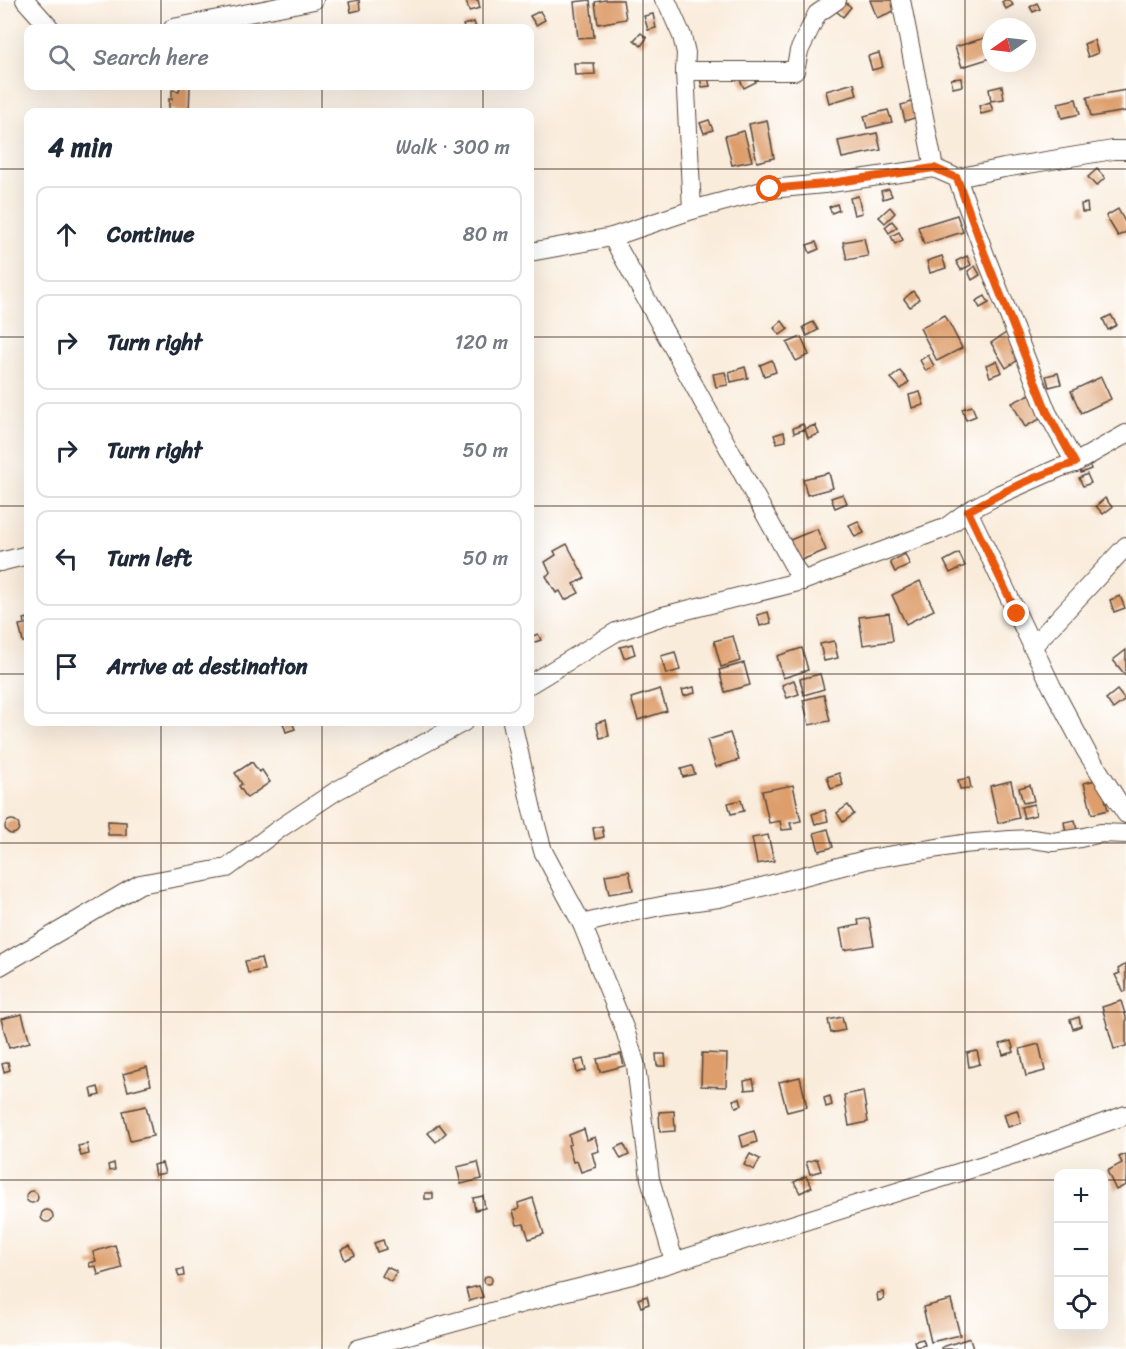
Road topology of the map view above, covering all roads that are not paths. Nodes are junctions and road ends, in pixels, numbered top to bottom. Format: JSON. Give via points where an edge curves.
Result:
{"nodes":[{"id":1,"x":24,"y":0,"type":"edge"},
{"id":2,"x":314,"y":0,"type":"edge"},
{"id":3,"x":837,"y":0,"type":"edge"},
{"id":4,"x":901,"y":0,"type":"edge"},
{"id":5,"x":666,"y":1,"type":"edge"},
{"id":6,"x":46,"y":24,"type":"edge"},
{"id":7,"x":193,"y":24,"type":"edge"},
{"id":8,"x":685,"y":71,"type":"junction"},
{"id":9,"x":1126,"y":150,"type":"edge"},
{"id":10,"x":934,"y":168,"type":"junction"},
{"id":11,"x":957,"y":178,"type":"junction"},
{"id":12,"x":692,"y":210,"type":"junction"},
{"id":13,"x":612,"y":237,"type":"junction"},
{"id":14,"x":534,"y":251,"type":"edge"},
{"id":15,"x":1126,"y":434,"type":"edge"},
{"id":16,"x":1075,"y":463,"type":"junction"},
{"id":17,"x":968,"y":511,"type":"junction"},
{"id":18,"x":1126,"y":546,"type":"edge"},
{"id":19,"x":24,"y":556,"type":"edge"},
{"id":20,"x":0,"y":562,"type":"edge"},
{"id":21,"x":802,"y":580,"type":"junction"},
{"id":22,"x":1032,"y":647,"type":"junction"},
{"id":23,"x":534,"y":682,"type":"edge"},
{"id":24,"x":457,"y":726,"type":"edge"},
{"id":25,"x":513,"y":726,"type":"edge"},
{"id":26,"x":1126,"y":814,"type":"edge"},
{"id":27,"x":1126,"y":834,"type":"edge"},
{"id":28,"x":582,"y":924,"type":"junction"},
{"id":29,"x":0,"y":966,"type":"edge"},
{"id":30,"x":1126,"y":1115,"type":"edge"},
{"id":31,"x":675,"y":1261,"type":"junction"},
{"id":32,"x":358,"y":1349,"type":"edge"}],
"edges":[{"from":1,"to":6,"type":"street"},
{"from":2,"to":7,"type":"street"},
{"from":3,"to":8,"type":"street","via":[[817,14],[799,51],[795,71]]},
{"from":4,"to":10,"type":"street"},
{"from":5,"to":8,"type":"street","via":[[682,36]]},
{"from":8,"to":12,"type":"street"},
{"from":9,"to":11,"type":"street"},
{"from":10,"to":11,"type":"street"},
{"from":10,"to":12,"type":"street","via":[[770,189]]},
{"from":11,"to":16,"type":"street","via":[[1047,412]]},
{"from":12,"to":13,"type":"street"},
{"from":13,"to":14,"type":"street"},
{"from":13,"to":21,"type":"street"},
{"from":15,"to":16,"type":"street"},
{"from":16,"to":17,"type":"street"},
{"from":17,"to":21,"type":"street","via":[[945,528]]},
{"from":17,"to":22,"type":"street"},
{"from":18,"to":22,"type":"street"},
{"from":19,"to":20,"type":"street"},
{"from":21,"to":23,"type":"street","via":[[615,632]]},
{"from":22,"to":26,"type":"street","via":[[1086,751]]},
{"from":24,"to":29,"type":"street","via":[[336,791],[227,868],[140,884]]},
{"from":25,"to":28,"type":"street","via":[[543,851]]},
{"from":27,"to":28,"type":"street","via":[[1101,833],[1053,842],[1032,839],[963,844],[869,859],[719,898]]},
{"from":28,"to":31,"type":"street","via":[[636,1066],[650,1179]]},
{"from":30,"to":31,"type":"street","via":[[1004,1158]]},
{"from":31,"to":32,"type":"street"}]}
